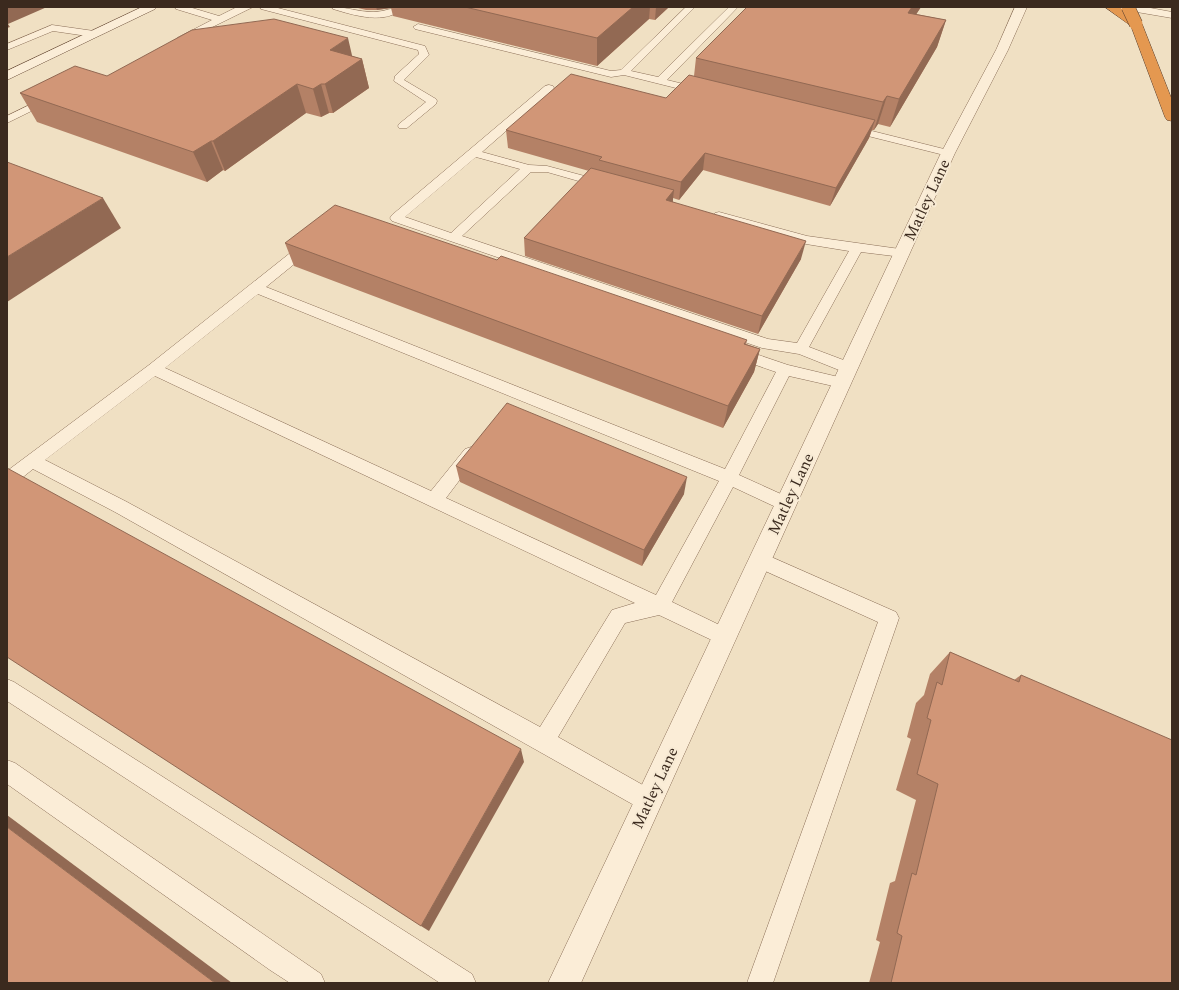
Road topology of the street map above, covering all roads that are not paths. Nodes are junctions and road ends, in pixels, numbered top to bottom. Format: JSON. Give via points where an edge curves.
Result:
{"nodes":[{"id":1,"x":151,"y":7,"type":"edge"},
{"id":2,"x":179,"y":7,"type":"edge"},
{"id":3,"x":249,"y":7,"type":"edge"},
{"id":4,"x":264,"y":7,"type":"edge"},
{"id":5,"x":336,"y":7,"type":"edge"},
{"id":6,"x":400,"y":7,"type":"edge"},
{"id":7,"x":691,"y":7,"type":"edge"},
{"id":8,"x":734,"y":7,"type":"edge"},
{"id":9,"x":1021,"y":7,"type":"edge"},
{"id":10,"x":1111,"y":7,"type":"edge"},
{"id":11,"x":1126,"y":7,"type":"edge"},
{"id":12,"x":1172,"y":15,"type":"edge"},
{"id":13,"x":220,"y":19,"type":"junction"},
{"id":14,"x":1136,"y":24,"type":"junction"},
{"id":15,"x":418,"y":27,"type":"dead end"},
{"id":16,"x":94,"y":34,"type":"junction"},
{"id":17,"x":173,"y":43,"type":"edge"},
{"id":18,"x":7,"y":47,"type":"edge"},
{"id":19,"x":624,"y":72,"type":"junction"},
{"id":20,"x":9,"y":74,"type":"edge"},
{"id":21,"x":660,"y":81,"type":"junction"},
{"id":22,"x":549,"y":88,"type":"dead end"},
{"id":23,"x":62,"y":92,"type":"edge"},
{"id":24,"x":714,"y":94,"type":"edge"},
{"id":25,"x":1172,"y":117,"type":"edge"},
{"id":26,"x":7,"y":120,"type":"edge"},
{"id":27,"x":835,"y":125,"type":"edge"},
{"id":28,"x":403,"y":126,"type":"dead end"},
{"id":29,"x":474,"y":153,"type":"junction"},
{"id":30,"x":948,"y":153,"type":"junction"},
{"id":31,"x":528,"y":168,"type":"junction"},
{"id":32,"x":613,"y":187,"type":"edge"},
{"id":33,"x":709,"y":213,"type":"edge"},
{"id":34,"x":321,"y":236,"type":"edge"},
{"id":35,"x":453,"y":238,"type":"junction"},
{"id":36,"x":857,"y":248,"type":"junction"},
{"id":37,"x":902,"y":253,"type":"junction"},
{"id":38,"x":256,"y":288,"type":"junction"},
{"id":39,"x":726,"y":349,"type":"edge"},
{"id":40,"x":802,"y":350,"type":"junction"},
{"id":41,"x":154,"y":369,"type":"junction"},
{"id":42,"x":786,"y":370,"type":"junction"},
{"id":43,"x":845,"y":376,"type":"junction"},
{"id":44,"x":480,"y":441,"type":"edge"},
{"id":45,"x":32,"y":461,"type":"junction"},
{"id":46,"x":729,"y":478,"type":"junction"},
{"id":47,"x":7,"y":480,"type":"edge"},
{"id":48,"x":434,"y":500,"type":"junction"},
{"id":49,"x":786,"y":504,"type":"junction"},
{"id":50,"x":760,"y":560,"type":"junction"},
{"id":51,"x":660,"y":606,"type":"junction"},
{"id":52,"x":725,"y":636,"type":"junction"},
{"id":53,"x":7,"y":689,"type":"edge"},
{"id":54,"x":544,"y":741,"type":"junction"},
{"id":55,"x":7,"y":771,"type":"edge"},
{"id":56,"x":649,"y":801,"type":"junction"},
{"id":57,"x":312,"y":983,"type":"edge"},
{"id":58,"x":463,"y":983,"type":"edge"},
{"id":59,"x":564,"y":983,"type":"edge"},
{"id":60,"x":760,"y":983,"type":"edge"}],
"edges":[{"from":1,"to":16,"type":"street"},
{"from":2,"to":13,"type":"lane"},
{"from":3,"to":13,"type":"lane"},
{"from":4,"to":28,"type":"lane","via":[[422,48],[424,55],[399,78],[399,81],[432,101]]},
{"from":5,"to":6,"type":"lane","via":[[374,15],[388,14]]},
{"from":7,"to":19,"type":"lane"},
{"from":8,"to":21,"type":"lane"},
{"from":9,"to":30,"type":"street","name":"Matley Lane","via":[[1002,50]]},
{"from":10,"to":14,"type":"highway"},
{"from":11,"to":12,"type":"street"},
{"from":11,"to":14,"type":"highway","bridge":true},
{"from":13,"to":17,"type":"lane"},
{"from":14,"to":25,"type":"highway"},
{"from":15,"to":19,"type":"lane","via":[[611,74]]},
{"from":16,"to":18,"type":"lane","via":[[52,28]]},
{"from":16,"to":20,"type":"street"},
{"from":19,"to":21,"type":"lane"},
{"from":21,"to":24,"type":"lane"},
{"from":22,"to":29,"type":"lane"},
{"from":23,"to":26,"type":"lane"},
{"from":27,"to":30,"type":"lane"},
{"from":29,"to":31,"type":"lane"},
{"from":29,"to":35,"type":"lane","via":[[396,218]]},
{"from":30,"to":37,"type":"street","name":"Matley Lane"},
{"from":31,"to":32,"type":"lane","via":[[547,168]]},
{"from":31,"to":35,"type":"lane"},
{"from":33,"to":36,"type":"lane","via":[[806,240]]},
{"from":34,"to":38,"type":"lane"},
{"from":35,"to":40,"type":"lane","via":[[767,344]]},
{"from":36,"to":37,"type":"lane"},
{"from":36,"to":40,"type":"lane"},
{"from":37,"to":43,"type":"street","name":"Matley Lane"},
{"from":38,"to":41,"type":"lane"},
{"from":38,"to":46,"type":"lane","via":[[513,399]]},
{"from":39,"to":42,"type":"lane"},
{"from":40,"to":43,"type":"lane"},
{"from":41,"to":45,"type":"lane"},
{"from":41,"to":48,"type":"lane"},
{"from":42,"to":43,"type":"lane"},
{"from":42,"to":46,"type":"lane"},
{"from":43,"to":49,"type":"street","name":"Matley Lane"},
{"from":44,"to":48,"type":"lane"},
{"from":45,"to":47,"type":"lane"},
{"from":45,"to":54,"type":"lane","via":[[122,506]]},
{"from":46,"to":49,"type":"lane"},
{"from":46,"to":51,"type":"lane"},
{"from":48,"to":51,"type":"lane"},
{"from":49,"to":50,"type":"street","name":"Matley Lane"},
{"from":50,"to":52,"type":"street","name":"Matley Lane"},
{"from":50,"to":60,"type":"lane","via":[[890,618]]},
{"from":51,"to":52,"type":"lane"},
{"from":51,"to":54,"type":"lane","via":[[619,616]]},
{"from":52,"to":56,"type":"street","name":"Matley Lane"},
{"from":53,"to":58,"type":"lane"},
{"from":54,"to":56,"type":"lane"},
{"from":55,"to":57,"type":"lane"},
{"from":56,"to":59,"type":"street","name":"Matley Lane"}]}
